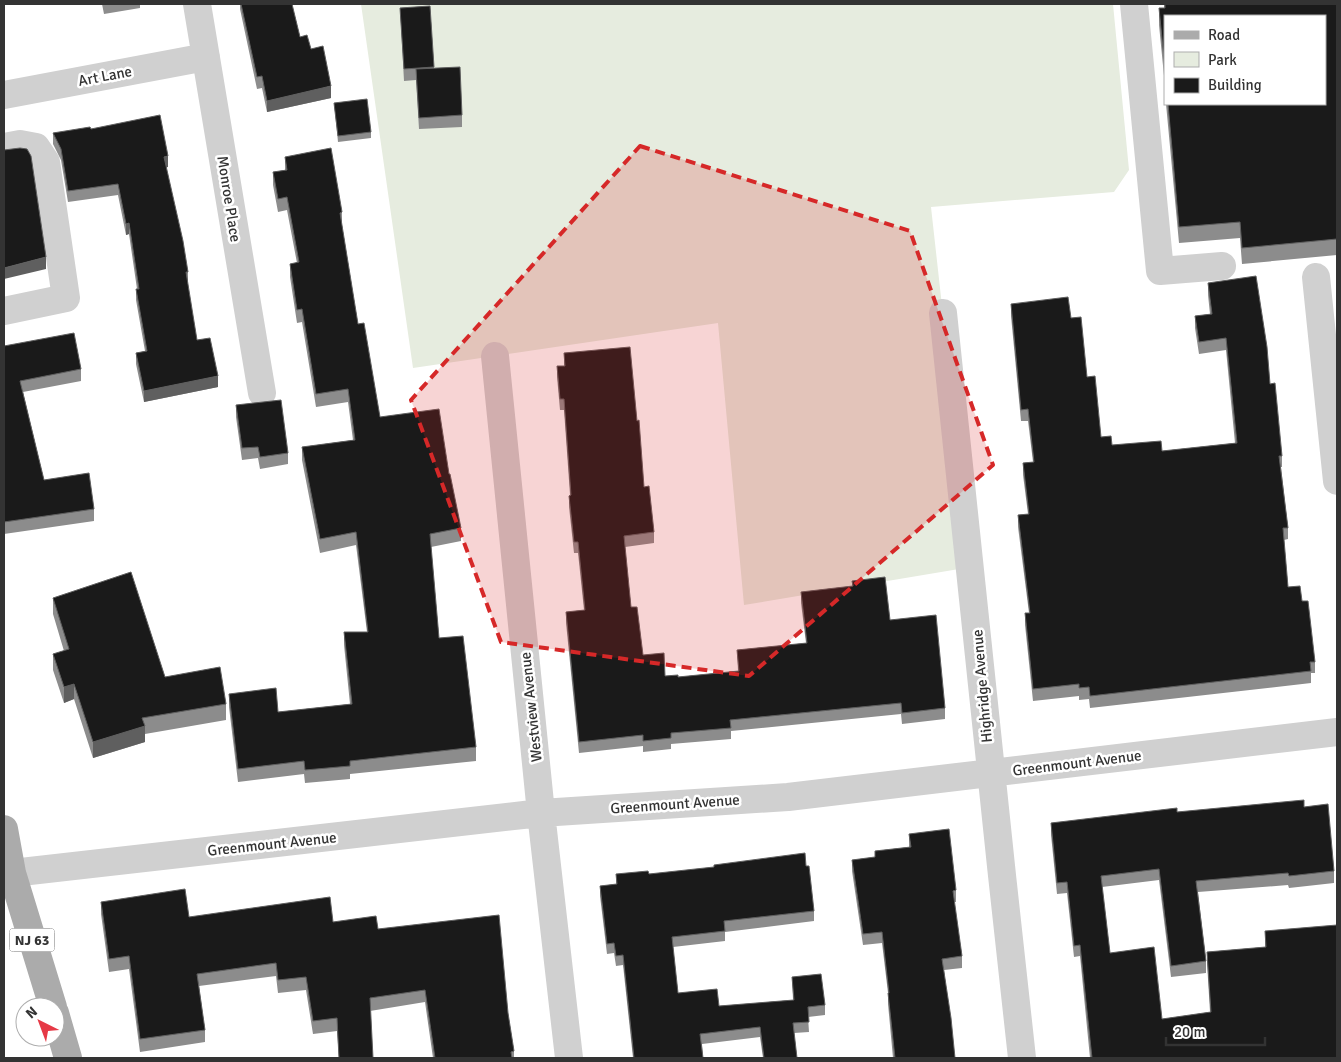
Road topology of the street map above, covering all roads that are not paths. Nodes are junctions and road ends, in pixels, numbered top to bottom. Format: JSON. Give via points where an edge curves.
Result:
{"nodes":[{"id":1,"x":197,"y":4,"type":"edge"},
{"id":2,"x":1134,"y":4,"type":"edge"},
{"id":3,"x":206,"y":57,"type":"junction"},
{"id":4,"x":4,"y":95,"type":"edge"},
{"id":5,"x":4,"y":147,"type":"edge"},
{"id":6,"x":1222,"y":266,"type":"dead end"},
{"id":7,"x":1316,"y":277,"type":"dead end"},
{"id":8,"x":4,"y":311,"type":"edge"},
{"id":9,"x":943,"y":314,"type":"dead end"},
{"id":10,"x":495,"y":356,"type":"dead end"},
{"id":11,"x":262,"y":393,"type":"dead end"},
{"id":12,"x":1337,"y":481,"type":"edge"},
{"id":13,"x":1337,"y":732,"type":"edge"},
{"id":14,"x":990,"y":774,"type":"junction"},
{"id":15,"x":542,"y":813,"type":"junction"},
{"id":16,"x":4,"y":829,"type":"edge"},
{"id":17,"x":12,"y":873,"type":"junction"},
{"id":18,"x":50,"y":997,"type":"edge"},
{"id":19,"x":569,"y":1058,"type":"edge"},
{"id":20,"x":1022,"y":1058,"type":"edge"}],
"edges":[{"from":1,"to":3,"type":"street","name":"Monroe Place"},
{"from":2,"to":6,"type":"street","via":[[1160,272]]},
{"from":3,"to":4,"type":"street","name":"Art Lane"},
{"from":3,"to":11,"type":"street","name":"Monroe Place"},
{"from":5,"to":8,"type":"street","via":[[36,146],[46,162],[66,298]]},
{"from":7,"to":12,"type":"street"},
{"from":9,"to":14,"type":"street","name":"Highridge Avenue"},
{"from":10,"to":15,"type":"street","name":"Westview Avenue"},
{"from":13,"to":14,"type":"street","name":"Greenmount Avenue"},
{"from":14,"to":15,"type":"street","name":"Greenmount Avenue","via":[[788,797]]},
{"from":14,"to":20,"type":"street","name":"Highridge Avenue"},
{"from":15,"to":17,"type":"street","name":"Greenmount Avenue"},
{"from":15,"to":19,"type":"street","name":"Westview Avenue"},
{"from":16,"to":17,"type":"main road","number":"NJ 63"},
{"from":17,"to":18,"type":"main road","number":"NJ 63"}]}
